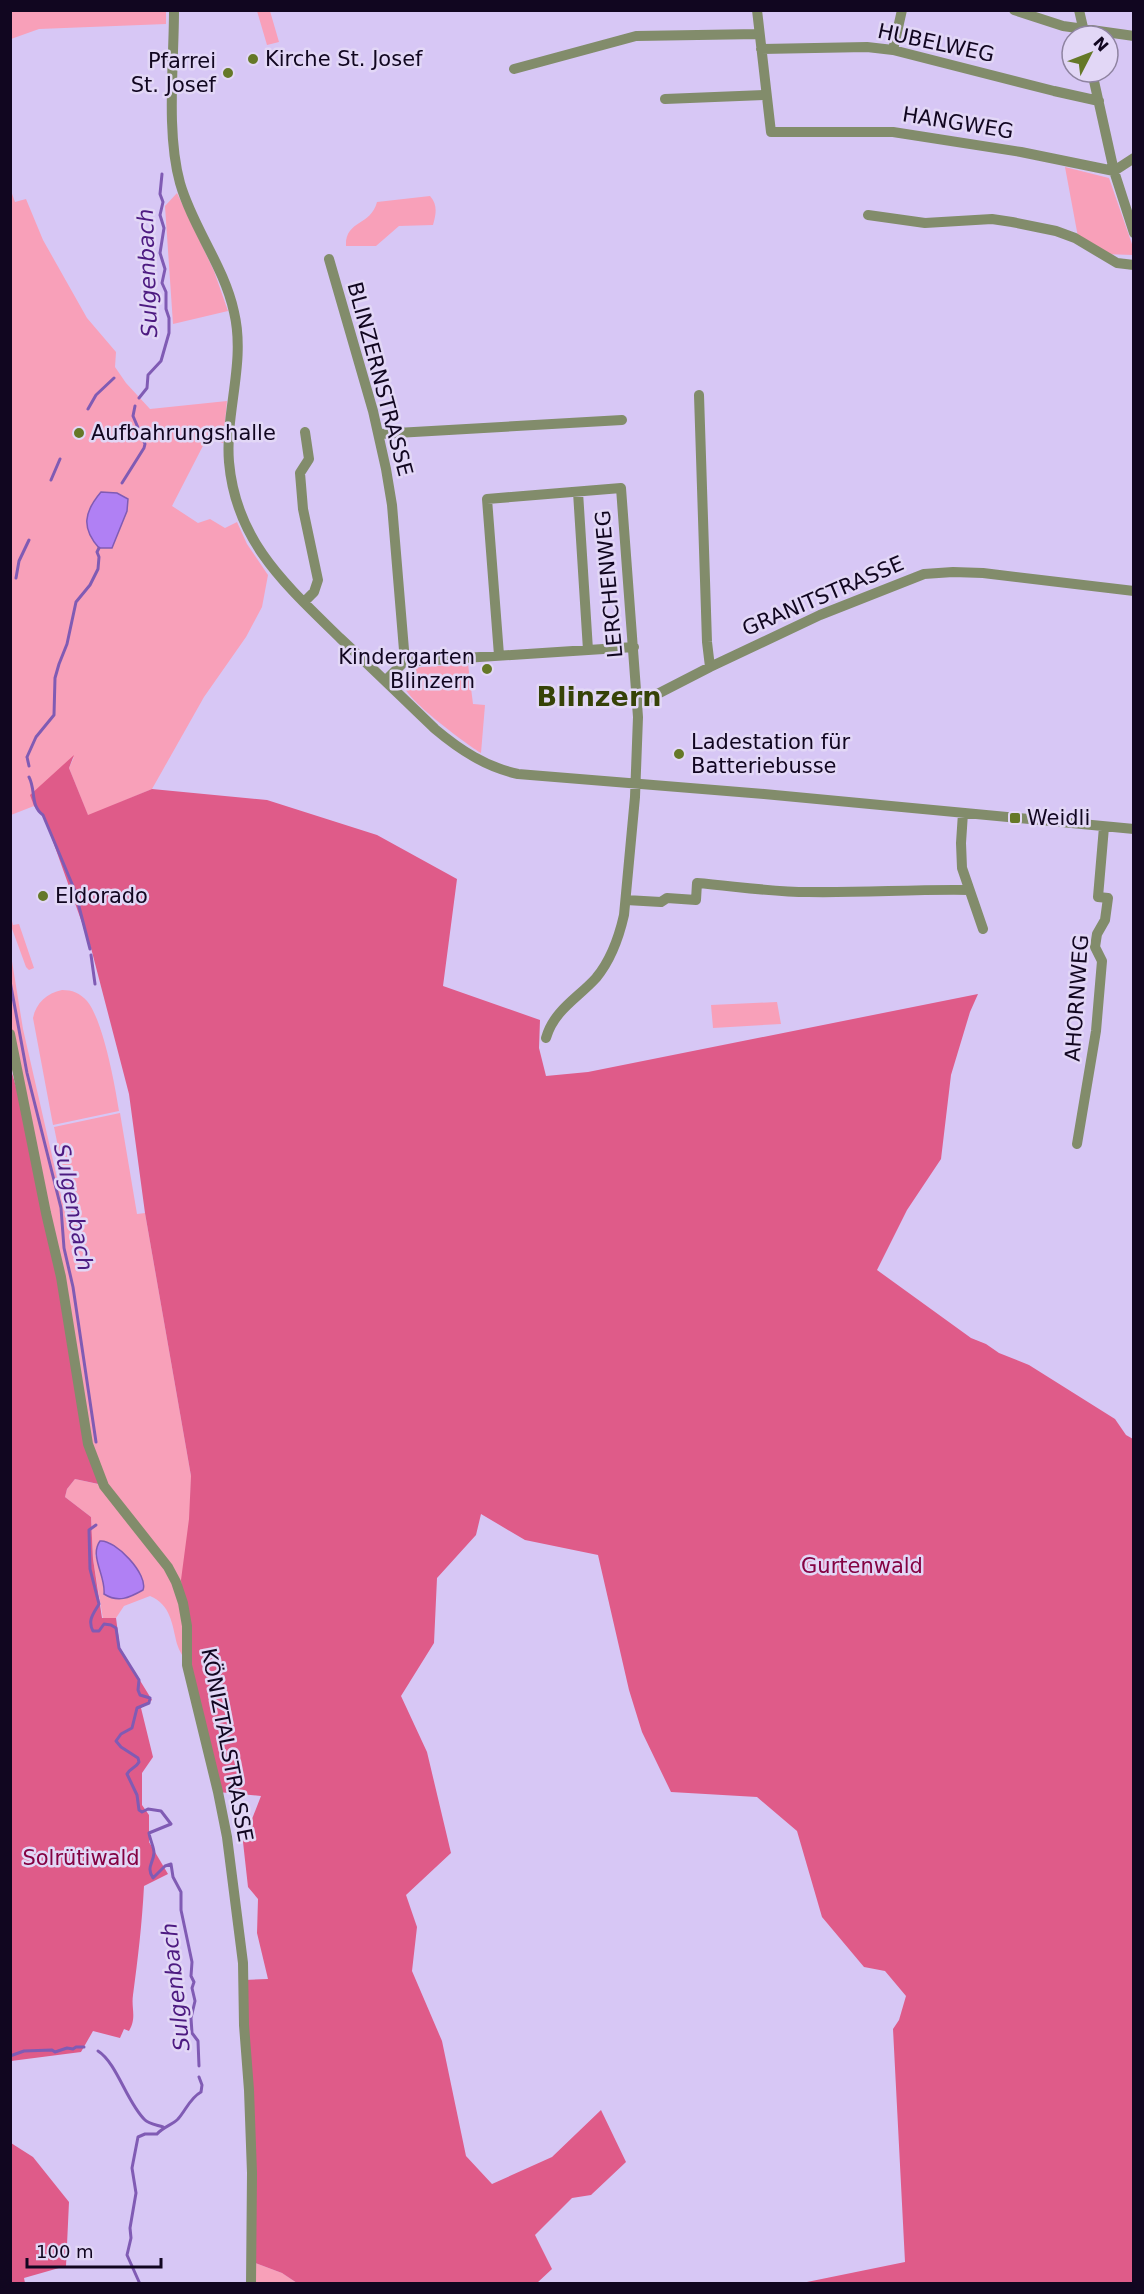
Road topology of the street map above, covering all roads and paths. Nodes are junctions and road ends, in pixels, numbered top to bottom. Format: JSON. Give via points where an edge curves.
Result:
{"nodes":[{"id":1,"x":174,"y":10,"type":"edge"},
{"id":2,"x":757,"y":10,"type":"edge"},
{"id":3,"x":902,"y":10,"type":"edge"},
{"id":4,"x":1014,"y":10,"type":"edge"},
{"id":5,"x":1060,"y":26,"type":"edge"},
{"id":6,"x":759,"y":33,"type":"junction"},
{"id":7,"x":761,"y":49,"type":"junction"},
{"id":8,"x":893,"y":50,"type":"junction"},
{"id":9,"x":514,"y":69,"type":"dead end"},
{"id":10,"x":1095,"y":84,"type":"edge"},
{"id":11,"x":765,"y":95,"type":"junction"},
{"id":12,"x":665,"y":99,"type":"dead end"},
{"id":13,"x":1099,"y":101,"type":"junction"},
{"id":14,"x":1134,"y":158,"type":"edge"},
{"id":15,"x":1114,"y":171,"type":"junction"},
{"id":16,"x":868,"y":215,"type":"dead end"},
{"id":17,"x":1134,"y":233,"type":"edge"},
{"id":18,"x":329,"y":259,"type":"dead end"},
{"id":19,"x":1134,"y":265,"type":"edge"},
{"id":20,"x":699,"y":394,"type":"dead end"},
{"id":21,"x":622,"y":420,"type":"dead end"},
{"id":22,"x":305,"y":432,"type":"dead end"},
{"id":23,"x":379,"y":434,"type":"junction"},
{"id":24,"x":578,"y":492,"type":"junction"},
{"id":25,"x":1134,"y":591,"type":"edge"},
{"id":26,"x":304,"y":602,"type":"junction"},
{"id":27,"x":634,"y":647,"type":"junction"},
{"id":28,"x":588,"y":650,"type":"junction"},
{"id":29,"x":499,"y":655,"type":"junction"},
{"id":30,"x":404,"y":662,"type":"junction"},
{"id":31,"x":710,"y":667,"type":"junction"},
{"id":32,"x":386,"y":681,"type":"junction"},
{"id":33,"x":638,"y":705,"type":"junction"},
{"id":34,"x":635,"y":784,"type":"junction"},
{"id":35,"x":963,"y":813,"type":"junction"},
{"id":36,"x":1104,"y":827,"type":"junction"},
{"id":37,"x":1134,"y":829,"type":"edge"},
{"id":38,"x":969,"y":890,"type":"junction"},
{"id":39,"x":626,"y":900,"type":"junction"},
{"id":40,"x":983,"y":929,"type":"dead end"},
{"id":41,"x":10,"y":1034,"type":"edge"},
{"id":42,"x":546,"y":1038,"type":"dead end"},
{"id":43,"x":1077,"y":1144,"type":"dead end"},
{"id":44,"x":251,"y":2283,"type":"edge"}],
"edges":[{"from":1,"to":26,"type":"street","via":[[176,163],[184,194],[220,269],[235,315],[238,350],[229,442],[233,488],[253,540],[274,571]]},
{"from":2,"to":6,"type":"street"},
{"from":3,"to":8,"type":"street"},
{"from":4,"to":5,"type":"street"},
{"from":6,"to":7,"type":"street"},
{"from":6,"to":9,"type":"street","via":[[636,36]]},
{"from":7,"to":8,"type":"street","name":"HUBELWEG"},
{"from":7,"to":11,"type":"street"},
{"from":8,"to":13,"type":"street","name":"HUBELWEG"},
{"from":10,"to":13,"type":"street"},
{"from":11,"to":12,"type":"street"},
{"from":11,"to":15,"type":"street","name":"HANGWEG","via":[[771,132],[893,132]]},
{"from":13,"to":15,"type":"street"},
{"from":14,"to":15,"type":"street"},
{"from":15,"to":17,"type":"street"},
{"from":16,"to":19,"type":"street","via":[[925,223],[1005,220],[1056,231],[1117,263]]},
{"from":18,"to":23,"type":"street","name":"BLINZERNSTRASSE"},
{"from":20,"to":31,"type":"street"},
{"from":21,"to":23,"type":"street"},
{"from":22,"to":26,"type":"street","via":[[309,459],[300,473],[303,509],[318,580],[314,592]]},
{"from":23,"to":30,"type":"street","name":"BLINZERNSTRASSE","via":[[392,506]]},
{"from":24,"to":27,"type":"street","name":"LERCHENWEG","via":[[621,488]]},
{"from":24,"to":28,"type":"street"},
{"from":24,"to":29,"type":"street","via":[[487,499]]},
{"from":25,"to":31,"type":"street","name":"GRANITSTRASSE","via":[[983,573],[924,574],[820,615]]},
{"from":26,"to":32,"type":"street"},
{"from":27,"to":28,"type":"street"},
{"from":27,"to":33,"type":"street","name":"LERCHENWEG"},
{"from":28,"to":29,"type":"street"},
{"from":29,"to":30,"type":"street"},
{"from":30,"to":32,"type":"street"},
{"from":31,"to":33,"type":"street","name":"GRANITSTRASSE"},
{"from":32,"to":34,"type":"street","via":[[452,743],[492,767],[518,774]]},
{"from":33,"to":34,"type":"street","name":"LERCHENWEG"},
{"from":34,"to":35,"type":"street"},
{"from":34,"to":39,"type":"street","name":"LERCHENWEG"},
{"from":35,"to":36,"type":"street"},
{"from":35,"to":38,"type":"street","via":[[961,853]]},
{"from":36,"to":37,"type":"street"},
{"from":36,"to":43,"type":"street","name":"AHORNWEG","via":[[1098,897],[1108,898],[1106,920],[1096,934],[1095,947],[1102,961],[1096,1031]]},
{"from":38,"to":39,"type":"street","via":[[805,892],[698,883],[696,900]]},
{"from":38,"to":40,"type":"street"},
{"from":39,"to":42,"type":"street","name":"LERCHENWEG","via":[[620,932],[608,960],[558,1014]]},
{"from":41,"to":44,"type":"street","name":"KÖNIZTALSTRASSE","via":[[61,1277],[88,1444],[104,1486],[168,1567],[183,1603],[188,1665],[224,1826],[243,1963],[252,2173]]}]}
